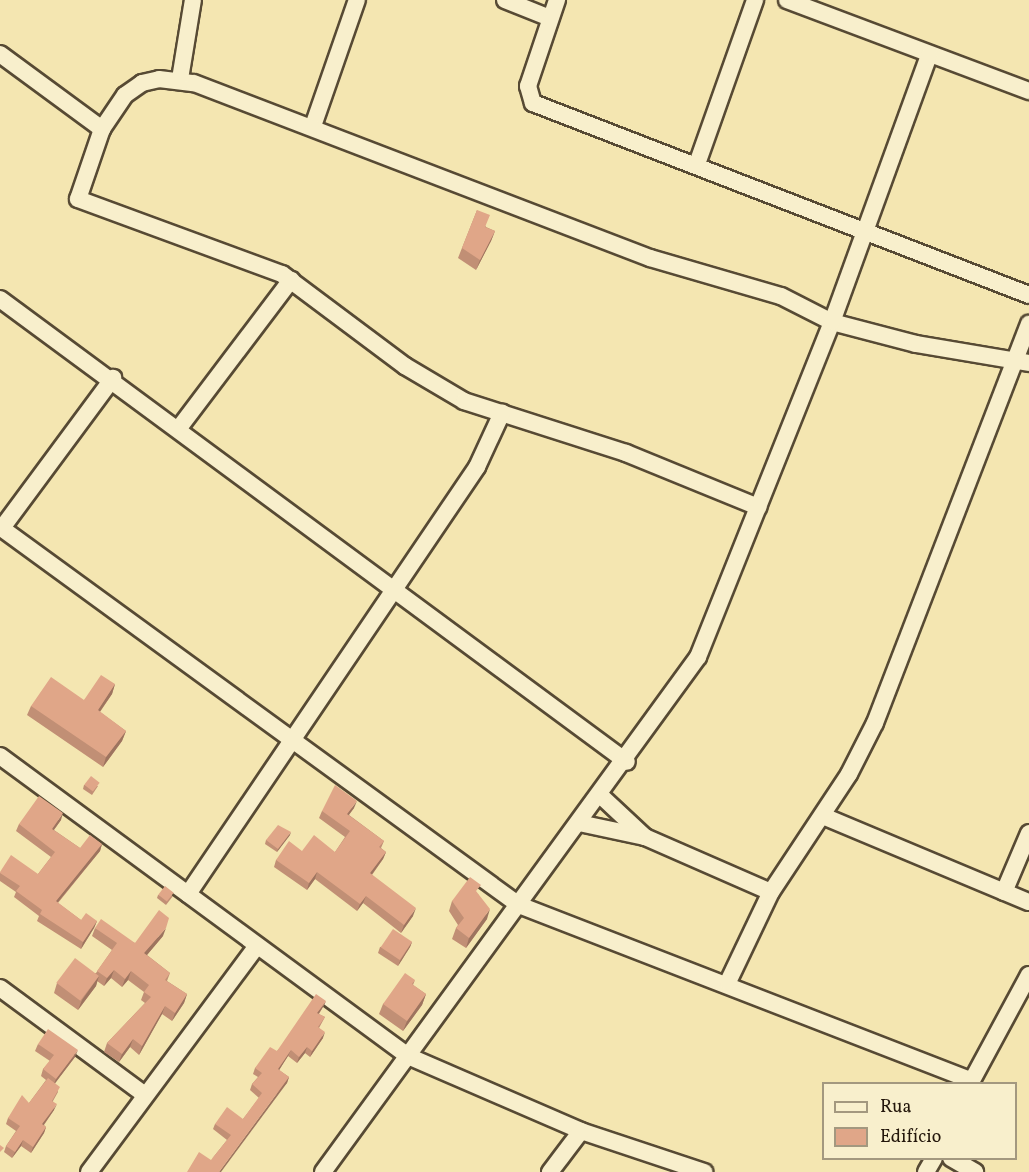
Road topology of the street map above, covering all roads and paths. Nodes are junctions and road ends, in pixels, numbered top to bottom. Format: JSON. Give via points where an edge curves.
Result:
{"nodes":[{"id":1,"x":193,"y":0,"type":"edge"},
{"id":2,"x":357,"y":0,"type":"edge"},
{"id":3,"x":505,"y":0,"type":"edge"},
{"id":4,"x":557,"y":0,"type":"edge"},
{"id":5,"x":755,"y":0,"type":"edge"},
{"id":6,"x":787,"y":0,"type":"edge"},
{"id":7,"x":550,"y":18,"type":"junction"},
{"id":8,"x":0,"y":54,"type":"edge"},
{"id":9,"x":929,"y":55,"type":"junction"},
{"id":10,"x":180,"y":79,"type":"junction"},
{"id":11,"x":1029,"y":91,"type":"edge"},
{"id":12,"x":313,"y":126,"type":"junction"},
{"id":13,"x":102,"y":129,"type":"junction"},
{"id":14,"x":697,"y":164,"type":"junction"},
{"id":15,"x":866,"y":230,"type":"junction"},
{"id":16,"x":291,"y":280,"type":"junction"},
{"id":17,"x":1029,"y":295,"type":"edge"},
{"id":18,"x":0,"y":298,"type":"edge"},
{"id":19,"x":832,"y":322,"type":"junction"},
{"id":20,"x":1029,"y":324,"type":"edge"},
{"id":21,"x":1022,"y":362,"type":"edge"},
{"id":22,"x":113,"y":378,"type":"junction"},
{"id":23,"x":502,"y":413,"type":"junction"},
{"id":24,"x":179,"y":428,"type":"junction"},
{"id":25,"x":758,"y":507,"type":"junction"},
{"id":26,"x":1,"y":528,"type":"edge"},
{"id":27,"x":396,"y":589,"type":"junction"},
{"id":28,"x":295,"y":740,"type":"junction"},
{"id":29,"x":0,"y":756,"type":"edge"},
{"id":30,"x":627,"y":762,"type":"junction"},
{"id":31,"x":600,"y":795,"type":"junction"},
{"id":32,"x":823,"y":816,"type":"junction"},
{"id":33,"x":579,"y":824,"type":"junction"},
{"id":34,"x":1029,"y":833,"type":"edge"},
{"id":35,"x":645,"y":837,"type":"junction"},
{"id":36,"x":1004,"y":891,"type":"junction"},
{"id":37,"x":771,"y":892,"type":"junction"},
{"id":38,"x":188,"y":894,"type":"junction"},
{"id":39,"x":1029,"y":902,"type":"edge"},
{"id":40,"x":519,"y":905,"type":"junction"},
{"id":41,"x":257,"y":946,"type":"junction"},
{"id":42,"x":1029,"y":975,"type":"edge"},
{"id":43,"x":728,"y":982,"type":"junction"},
{"id":44,"x":0,"y":987,"type":"edge"},
{"id":45,"x":408,"y":1056,"type":"junction"},
{"id":46,"x":970,"y":1082,"type":"edge"},
{"id":47,"x":145,"y":1095,"type":"junction"},
{"id":48,"x":581,"y":1131,"type":"junction"},
{"id":49,"x":954,"y":1160,"type":"edge"},
{"id":50,"x":89,"y":1172,"type":"edge"},
{"id":51,"x":323,"y":1172,"type":"edge"},
{"id":52,"x":550,"y":1172,"type":"edge"},
{"id":53,"x":704,"y":1172,"type":"edge"},
{"id":54,"x":975,"y":1172,"type":"edge"}],
"edges":[{"from":1,"to":10,"type":"street"},
{"from":2,"to":12,"type":"street"},
{"from":3,"to":7,"type":"street"},
{"from":4,"to":7,"type":"street"},
{"from":5,"to":14,"type":"street"},
{"from":6,"to":9,"type":"street"},
{"from":7,"to":14,"type":"street","via":[[528,86],[529,100]]},
{"from":8,"to":13,"type":"street"},
{"from":9,"to":11,"type":"street"},
{"from":9,"to":15,"type":"street"},
{"from":10,"to":12,"type":"street"},
{"from":10,"to":13,"type":"street","via":[[142,83],[125,95]]},
{"from":12,"to":19,"type":"street","via":[[650,258],[782,296]]},
{"from":13,"to":16,"type":"street","via":[[78,200]]},
{"from":14,"to":15,"type":"street"},
{"from":15,"to":17,"type":"street"},
{"from":15,"to":19,"type":"street"},
{"from":16,"to":23,"type":"street","via":[[437,388]]},
{"from":16,"to":24,"type":"street"},
{"from":18,"to":22,"type":"street"},
{"from":19,"to":21,"type":"street"},
{"from":19,"to":25,"type":"street"},
{"from":20,"to":21,"type":"street"},
{"from":21,"to":32,"type":"street","via":[[902,658],[849,774]]},
{"from":22,"to":24,"type":"street"},
{"from":22,"to":26,"type":"street"},
{"from":23,"to":25,"type":"street","via":[[626,453]]},
{"from":23,"to":27,"type":"street","via":[[477,467]]},
{"from":24,"to":27,"type":"street"},
{"from":25,"to":30,"type":"street","via":[[698,657]]},
{"from":26,"to":28,"type":"street"},
{"from":27,"to":28,"type":"street"},
{"from":27,"to":30,"type":"street"},
{"from":28,"to":38,"type":"street"},
{"from":28,"to":40,"type":"street"},
{"from":29,"to":38,"type":"street"},
{"from":30,"to":31,"type":"street"},
{"from":31,"to":33,"type":"street"},
{"from":31,"to":35,"type":"street"},
{"from":32,"to":36,"type":"street"},
{"from":32,"to":37,"type":"street"},
{"from":33,"to":35,"type":"street"},
{"from":33,"to":40,"type":"street"},
{"from":34,"to":36,"type":"street"},
{"from":35,"to":37,"type":"street"},
{"from":36,"to":39,"type":"street"},
{"from":37,"to":43,"type":"street"},
{"from":38,"to":41,"type":"street"},
{"from":40,"to":43,"type":"street"},
{"from":40,"to":45,"type":"street"},
{"from":41,"to":45,"type":"street"},
{"from":41,"to":47,"type":"street"},
{"from":42,"to":46,"type":"street"},
{"from":43,"to":46,"type":"street"},
{"from":44,"to":47,"type":"street"},
{"from":45,"to":48,"type":"street"},
{"from":45,"to":51,"type":"street"},
{"from":47,"to":50,"type":"street"},
{"from":48,"to":52,"type":"street"},
{"from":48,"to":53,"type":"street"},
{"from":49,"to":54,"type":"street"}]}
